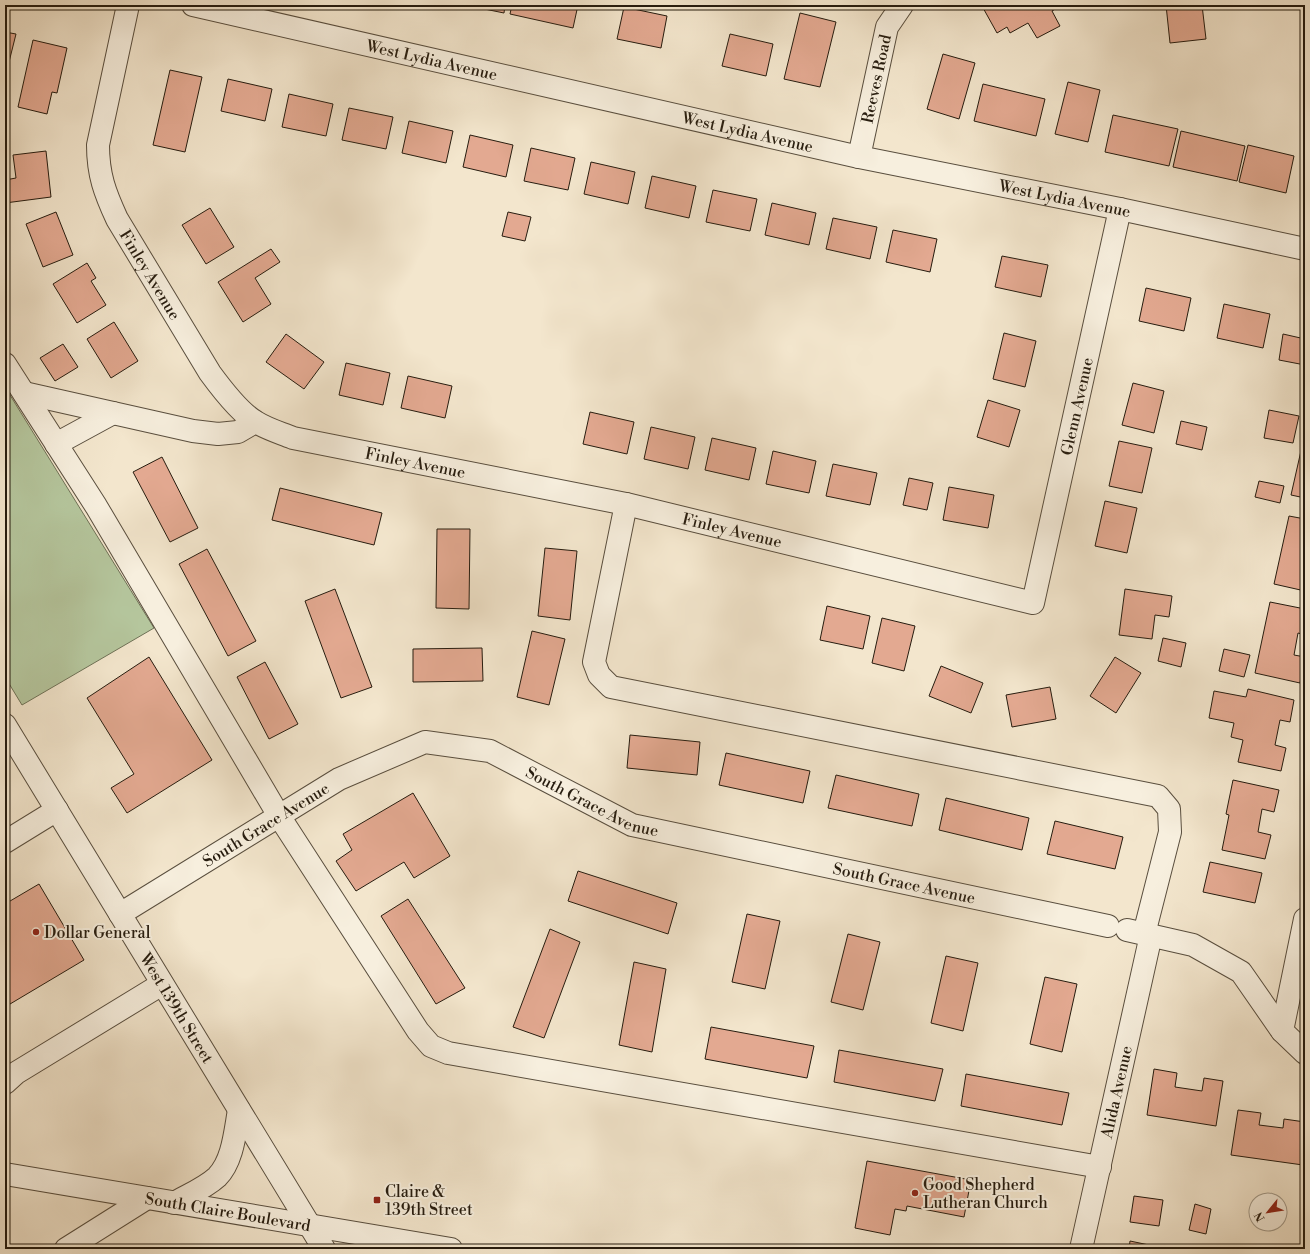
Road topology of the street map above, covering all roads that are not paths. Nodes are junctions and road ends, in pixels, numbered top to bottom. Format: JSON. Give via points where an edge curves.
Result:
{"nodes":[{"id":1,"x":128,"y":5,"type":"edge"},
{"id":2,"x":193,"y":5,"type":"edge"},
{"id":3,"x":902,"y":5,"type":"edge"},
{"id":4,"x":859,"y":157,"type":"junction"},
{"id":5,"x":1120,"y":209,"type":"junction"},
{"id":6,"x":1305,"y":249,"type":"edge"},
{"id":7,"x":5,"y":364,"type":"edge"},
{"id":8,"x":24,"y":393,"type":"junction"},
{"id":9,"x":113,"y":413,"type":"junction"},
{"id":10,"x":255,"y":422,"type":"junction"},
{"id":11,"x":56,"y":444,"type":"junction"},
{"id":12,"x":626,"y":504,"type":"junction"},
{"id":13,"x":1033,"y":603,"type":"joint"},
{"id":14,"x":5,"y":725,"type":"edge"},
{"id":15,"x":57,"y":810,"type":"junction"},
{"id":16,"x":279,"y":816,"type":"junction"},
{"id":17,"x":5,"y":842,"type":"edge"},
{"id":18,"x":120,"y":914,"type":"junction"},
{"id":19,"x":1305,"y":919,"type":"edge"},
{"id":20,"x":1132,"y":931,"type":"junction"},
{"id":21,"x":162,"y":984,"type":"junction"},
{"id":22,"x":1282,"y":1031,"type":"junction"},
{"id":23,"x":1305,"y":1053,"type":"edge"},
{"id":24,"x":5,"y":1083,"type":"edge"},
{"id":25,"x":239,"y":1110,"type":"junction"},
{"id":26,"x":1100,"y":1166,"type":"junction"},
{"id":27,"x":5,"y":1174,"type":"edge"},
{"id":28,"x":147,"y":1198,"type":"junction"},
{"id":29,"x":174,"y":1203,"type":"junction"},
{"id":30,"x":309,"y":1224,"type":"junction"},
{"id":31,"x":66,"y":1249,"type":"edge"},
{"id":32,"x":324,"y":1249,"type":"edge"},
{"id":33,"x":451,"y":1249,"type":"edge"},
{"id":34,"x":1082,"y":1249,"type":"edge"}],
"edges":[{"from":1,"to":10,"type":"street","name":"Finley Avenue","via":[[98,145],[98,162],[108,201],[210,373],[222,390]]},
{"from":2,"to":4,"type":"street","name":"West Lydia Avenue"},
{"from":3,"to":4,"type":"street","name":"Reeves Road","via":[[887,27]]},
{"from":4,"to":5,"type":"street","name":"West Lydia Avenue"},
{"from":5,"to":6,"type":"street","name":"West Lydia Avenue"},
{"from":5,"to":13,"type":"street","name":"Glenn Avenue"},
{"from":7,"to":8,"type":"street"},
{"from":8,"to":9,"type":"street"},
{"from":8,"to":11,"type":"street"},
{"from":9,"to":10,"type":"street","via":[[218,434],[238,432]]},
{"from":9,"to":11,"type":"street"},
{"from":10,"to":12,"type":"street","name":"Finley Avenue","via":[[293,438]]},
{"from":11,"to":16,"type":"street","via":[[96,506]]},
{"from":12,"to":13,"type":"street","name":"Finley Avenue"},
{"from":12,"to":20,"type":"street","name":"Alida Avenue","via":[[594,662],[599,675],[611,687],[1158,796],[1168,809],[1170,832]]},
{"from":14,"to":15,"type":"street","name":"West 139th Street"},
{"from":15,"to":17,"type":"street"},
{"from":15,"to":18,"type":"street","name":"West 139th Street"},
{"from":16,"to":18,"type":"street","name":"South Grace Avenue"},
{"from":16,"to":20,"type":"street","name":"South Grace Avenue","via":[[340,779],[425,742],[490,751],[632,825]]},
{"from":16,"to":26,"type":"street","via":[[418,1031],[431,1046],[448,1053]]},
{"from":18,"to":21,"type":"street","name":"West 139th Street"},
{"from":19,"to":22,"type":"street"},
{"from":20,"to":22,"type":"street","name":"South Grace Avenue","via":[[1193,945],[1241,972]]},
{"from":20,"to":26,"type":"street","name":"Alida Avenue"},
{"from":21,"to":24,"type":"street","via":[[16,1073]]},
{"from":21,"to":25,"type":"street","name":"West 139th Street"},
{"from":22,"to":23,"type":"street","name":"South Grace Avenue"},
{"from":25,"to":29,"type":"street","via":[[228,1160],[217,1177]]},
{"from":25,"to":30,"type":"street","name":"West 139th Street"},
{"from":26,"to":34,"type":"street","name":"Alida Avenue"},
{"from":27,"to":28,"type":"street","name":"South Claire Boulevard"},
{"from":28,"to":29,"type":"street","name":"South Claire Boulevard"},
{"from":28,"to":31,"type":"street"},
{"from":29,"to":30,"type":"street","name":"South Claire Boulevard"},
{"from":30,"to":32,"type":"street","name":"West 139th Street"},
{"from":30,"to":33,"type":"street","name":"South Claire Boulevard"}]}
